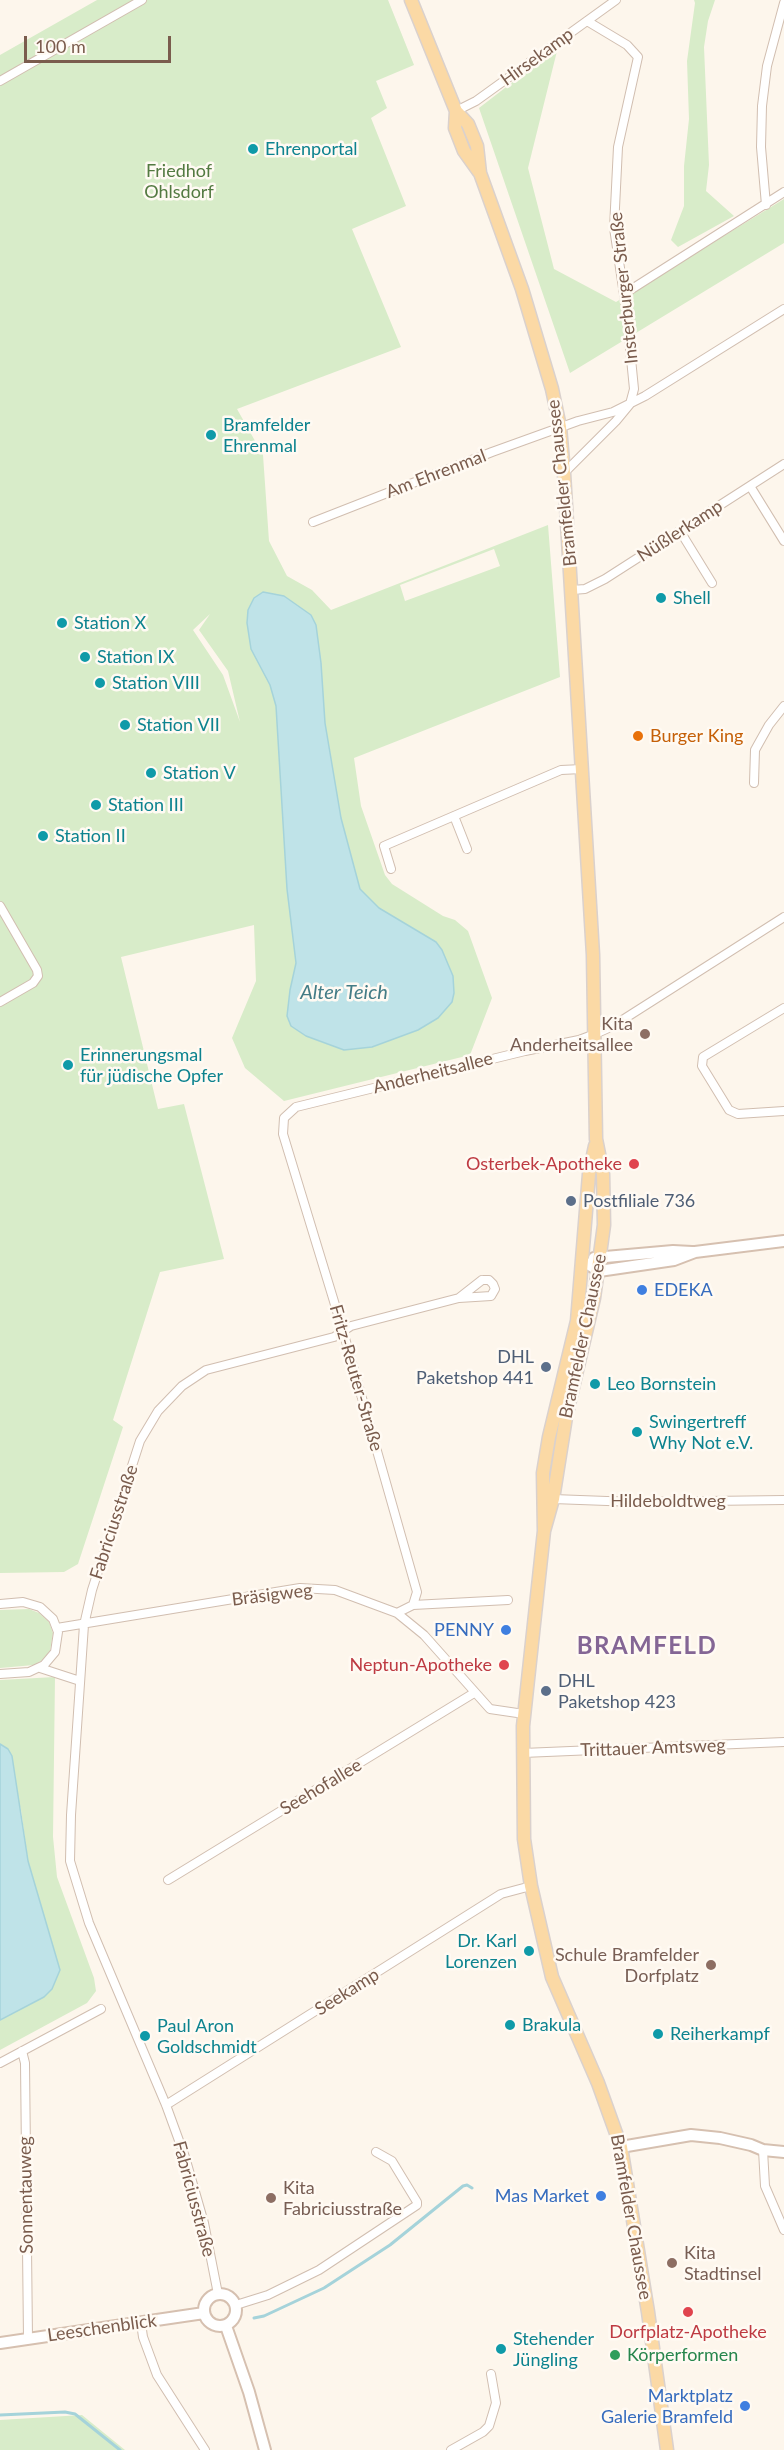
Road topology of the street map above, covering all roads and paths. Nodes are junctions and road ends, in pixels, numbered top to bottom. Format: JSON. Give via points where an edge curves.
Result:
{"nodes":[{"id":1,"x":142,"y":0,"type":"edge"},
{"id":2,"x":411,"y":0,"type":"edge"},
{"id":3,"x":616,"y":0,"type":"edge"},
{"id":4,"x":784,"y":3,"type":"edge"},
{"id":5,"x":587,"y":21,"type":"junction"},
{"id":6,"x":0,"y":81,"type":"edge"},
{"id":7,"x":456,"y":111,"type":"junction"},
{"id":8,"x":784,"y":192,"type":"edge"},
{"id":9,"x":766,"y":205,"type":"junction"},
{"id":10,"x":624,"y":294,"type":"junction"},
{"id":11,"x":784,"y":309,"type":"edge"},
{"id":12,"x":630,"y":404,"type":"junction"},
{"id":13,"x":560,"y":427,"type":"junction"},
{"id":14,"x":784,"y":464,"type":"edge"},
{"id":15,"x":564,"y":473,"type":"junction"},
{"id":16,"x":750,"y":486,"type":"junction"},
{"id":17,"x":313,"y":522,"type":"dead end"},
{"id":18,"x":680,"y":531,"type":"junction"},
{"id":19,"x":784,"y":541,"type":"edge"},
{"id":20,"x":712,"y":582,"type":"dead end"},
{"id":21,"x":572,"y":590,"type":"junction"},
{"id":22,"x":784,"y":706,"type":"edge"},
{"id":23,"x":582,"y":769,"type":"junction"},
{"id":24,"x":754,"y":783,"type":"dead end"},
{"id":25,"x":454,"y":816,"type":"junction"},
{"id":26,"x":467,"y":849,"type":"dead end"},
{"id":27,"x":391,"y":869,"type":"dead end"},
{"id":28,"x":0,"y":906,"type":"edge"},
{"id":29,"x":784,"y":917,"type":"edge"},
{"id":30,"x":0,"y":1002,"type":"edge"},
{"id":31,"x":784,"y":1008,"type":"edge"},
{"id":32,"x":595,"y":1034,"type":"junction"},
{"id":33,"x":784,"y":1110,"type":"edge"},
{"id":34,"x":283,"y":1134,"type":"joint"},
{"id":35,"x":596,"y":1139,"type":"junction"},
{"id":36,"x":784,"y":1241,"type":"edge"},
{"id":37,"x":695,"y":1252,"type":"junction"},
{"id":38,"x":601,"y":1256,"type":"junction"},
{"id":39,"x":584,"y":1261,"type":"junction"},
{"id":40,"x":599,"y":1271,"type":"junction"},
{"id":41,"x":459,"y":1298,"type":"dead end"},
{"id":42,"x":343,"y":1331,"type":"junction"},
{"id":43,"x":553,"y":1499,"type":"junction"},
{"id":44,"x":784,"y":1500,"type":"edge"},
{"id":45,"x":544,"y":1531,"type":"junction"},
{"id":46,"x":508,"y":1600,"type":"dead end"},
{"id":47,"x":0,"y":1604,"type":"edge"},
{"id":48,"x":413,"y":1605,"type":"junction"},
{"id":49,"x":397,"y":1613,"type":"junction"},
{"id":50,"x":84,"y":1625,"type":"junction"},
{"id":51,"x":57,"y":1628,"type":"junction"},
{"id":52,"x":40,"y":1668,"type":"junction"},
{"id":53,"x":0,"y":1674,"type":"edge"},
{"id":54,"x":80,"y":1681,"type":"junction"},
{"id":55,"x":474,"y":1693,"type":"junction"},
{"id":56,"x":524,"y":1714,"type":"junction"},
{"id":57,"x":784,"y":1742,"type":"edge"},
{"id":58,"x":523,"y":1753,"type":"junction"},
{"id":59,"x":168,"y":1880,"type":"dead end"},
{"id":60,"x":531,"y":1886,"type":"junction"},
{"id":61,"x":101,"y":2009,"type":"dead end"},
{"id":62,"x":22,"y":2051,"type":"junction"},
{"id":63,"x":0,"y":2063,"type":"edge"},
{"id":64,"x":166,"y":2105,"type":"junction"},
{"id":65,"x":621,"y":2147,"type":"junction"},
{"id":66,"x":763,"y":2150,"type":"junction"},
{"id":67,"x":376,"y":2152,"type":"dead end"},
{"id":68,"x":784,"y":2152,"type":"edge"},
{"id":69,"x":784,"y":2230,"type":"edge"},
{"id":70,"x":218,"y":2294,"type":"junction"},
{"id":71,"x":236,"y":2305,"type":"junction"},
{"id":72,"x":204,"y":2313,"type":"junction"},
{"id":73,"x":141,"y":2323,"type":"junction"},
{"id":74,"x":226,"y":2326,"type":"junction"},
{"id":75,"x":28,"y":2339,"type":"junction"},
{"id":76,"x":0,"y":2343,"type":"edge"},
{"id":77,"x":491,"y":2374,"type":"dead end"},
{"id":78,"x":205,"y":2450,"type":"edge"},
{"id":79,"x":265,"y":2450,"type":"edge"},
{"id":80,"x":451,"y":2450,"type":"edge"},
{"id":81,"x":667,"y":2450,"type":"edge"}],
"edges":[{"from":1,"to":6,"type":"street"},
{"from":2,"to":7,"type":"main road","name":"Bramfelder Chaussee"},
{"from":3,"to":5,"type":"street","name":"Hirsekamp"},
{"from":4,"to":9,"type":"street","via":[[767,66],[762,106]]},
{"from":5,"to":7,"type":"street","name":"Hirsekamp"},
{"from":5,"to":10,"type":"street","name":"Insterburger Straße","via":[[627,45],[638,57],[618,147],[616,177],[614,228]]},
{"from":7,"to":13,"type":"main road","name":"Bramfelder Chaussee","via":[[455,128],[464,152],[480,172],[537,336]]},
{"from":8,"to":9,"type":"street"},
{"from":9,"to":10,"type":"street"},
{"from":10,"to":12,"type":"street","name":"Insterburger Straße","via":[[634,389]]},
{"from":11,"to":12,"type":"street"},
{"from":12,"to":13,"type":"street","name":"Am Ehrenmal"},
{"from":12,"to":15,"type":"street"},
{"from":13,"to":15,"type":"main road","name":"Bramfelder Chaussee"},
{"from":13,"to":17,"type":"street","name":"Am Ehrenmal"},
{"from":14,"to":16,"type":"street","name":"Nüßlerkamp"},
{"from":15,"to":21,"type":"main road","name":"Bramfelder Chaussee"},
{"from":16,"to":18,"type":"street","name":"Nüßlerkamp"},
{"from":16,"to":19,"type":"street"},
{"from":18,"to":20,"type":"street"},
{"from":18,"to":21,"type":"street","name":"Nüßlerkamp","via":[[605,579],[585,589]]},
{"from":21,"to":23,"type":"main road","name":"Bramfelder Chaussee"},
{"from":22,"to":24,"type":"street","via":[[755,750]]},
{"from":23,"to":25,"type":"street","via":[[561,770]]},
{"from":23,"to":32,"type":"main road","name":"Bramfelder Chaussee"},
{"from":25,"to":26,"type":"street"},
{"from":25,"to":27,"type":"street","via":[[384,846]]},
{"from":28,"to":30,"type":"street","via":[[38,976]]},
{"from":29,"to":32,"type":"street","name":"Anderheitsallee"},
{"from":31,"to":33,"type":"street","via":[[703,1057],[702,1066],[729,1110],[738,1114]]},
{"from":32,"to":34,"type":"street","name":"Anderheitsallee","via":[[296,1107],[284,1118]]},
{"from":32,"to":35,"type":"main road","name":"Bramfelder Chaussee"},
{"from":34,"to":42,"type":"street","name":"Fritz-Reuter-Straße"},
{"from":35,"to":38,"type":"main road","name":"Bramfelder Chaussee","via":[[603,1184]]},
{"from":35,"to":39,"type":"main road","name":"Bramfelder Chaussee"},
{"from":36,"to":37,"type":"street"},
{"from":37,"to":38,"type":"street"},
{"from":37,"to":40,"type":"street","via":[[674,1260]]},
{"from":38,"to":39,"type":"street"},
{"from":38,"to":40,"type":"main road","name":"Bramfelder Chaussee"},
{"from":39,"to":40,"type":"street"},
{"from":39,"to":45,"type":"main road","name":"Bramfelder Chaussee","via":[[577,1321],[544,1463]]},
{"from":40,"to":43,"type":"main road","name":"Bramfelder Chaussee","via":[[566,1417]]},
{"from":41,"to":42,"type":"street","name":"Fabriciusstraße"},
{"from":42,"to":48,"type":"street","name":"Fritz-Reuter-Straße","via":[[417,1592]]},
{"from":42,"to":50,"type":"street","name":"Fabriciusstraße","via":[[334,1337],[206,1370],[182,1386],[158,1411],[140,1441],[128,1475]]},
{"from":43,"to":44,"type":"street","name":"Hildeboldtweg"},
{"from":43,"to":45,"type":"main road","name":"Bramfelder Chaussee"},
{"from":45,"to":56,"type":"main road","name":"Bramfelder Chaussee"},
{"from":46,"to":48,"type":"street"},
{"from":47,"to":51,"type":"street","via":[[34,1604],[50,1615]]},
{"from":48,"to":49,"type":"street"},
{"from":49,"to":50,"type":"street","name":"Bräsigweg","via":[[335,1590],[300,1588]]},
{"from":49,"to":55,"type":"street","name":"Bräsigweg","via":[[424,1635]]},
{"from":50,"to":51,"type":"street","name":"Bräsigweg"},
{"from":50,"to":54,"type":"street","name":"Fabriciusstraße"},
{"from":51,"to":52,"type":"street","via":[[55,1652]]},
{"from":52,"to":53,"type":"street"},
{"from":52,"to":54,"type":"street"},
{"from":54,"to":64,"type":"street","name":"Fabriciusstraße","via":[[70,1861],[78,1893]]},
{"from":55,"to":56,"type":"street","name":"Bräsigweg","via":[[490,1709]]},
{"from":55,"to":59,"type":"street","name":"Seehofallee"},
{"from":56,"to":58,"type":"main road","name":"Bramfelder Chaussee"},
{"from":57,"to":58,"type":"street","name":"Trittauer Amtsweg"},
{"from":58,"to":60,"type":"main road","name":"Bramfelder Chaussee","via":[[524,1839]]},
{"from":60,"to":64,"type":"street","name":"Seekamp","via":[[501,1894]]},
{"from":60,"to":65,"type":"main road","name":"Bramfelder Chaussee","via":[[552,1977]]},
{"from":61,"to":62,"type":"street"},
{"from":62,"to":63,"type":"street"},
{"from":62,"to":75,"type":"street","name":"Sonnentauweg"},
{"from":64,"to":70,"type":"street","name":"Fabriciusstraße","via":[[204,2223]]},
{"from":65,"to":66,"type":"street","via":[[691,2135],[738,2141]]},
{"from":65,"to":81,"type":"main road","name":"Bramfelder Chaussee"},
{"from":66,"to":68,"type":"street"},
{"from":66,"to":69,"type":"street","via":[[765,2186]]},
{"from":67,"to":71,"type":"street","via":[[392,2162],[417,2205],[319,2270],[268,2295]]},
{"from":70,"to":71,"type":"street","via":[[230,2296]]},
{"from":70,"to":72,"type":"street","via":[[206,2303]]},
{"from":71,"to":74,"type":"street","via":[[234,2320]]},
{"from":72,"to":73,"type":"street","name":"Leeschenblick"},
{"from":72,"to":74,"type":"street","via":[[212,2325]]},
{"from":73,"to":75,"type":"street","name":"Leeschenblick"},
{"from":73,"to":78,"type":"street","via":[[157,2375]]},
{"from":74,"to":79,"type":"street"},
{"from":75,"to":76,"type":"street","name":"Leeschenblick"},
{"from":77,"to":80,"type":"street","via":[[496,2403],[489,2426]]}]}
